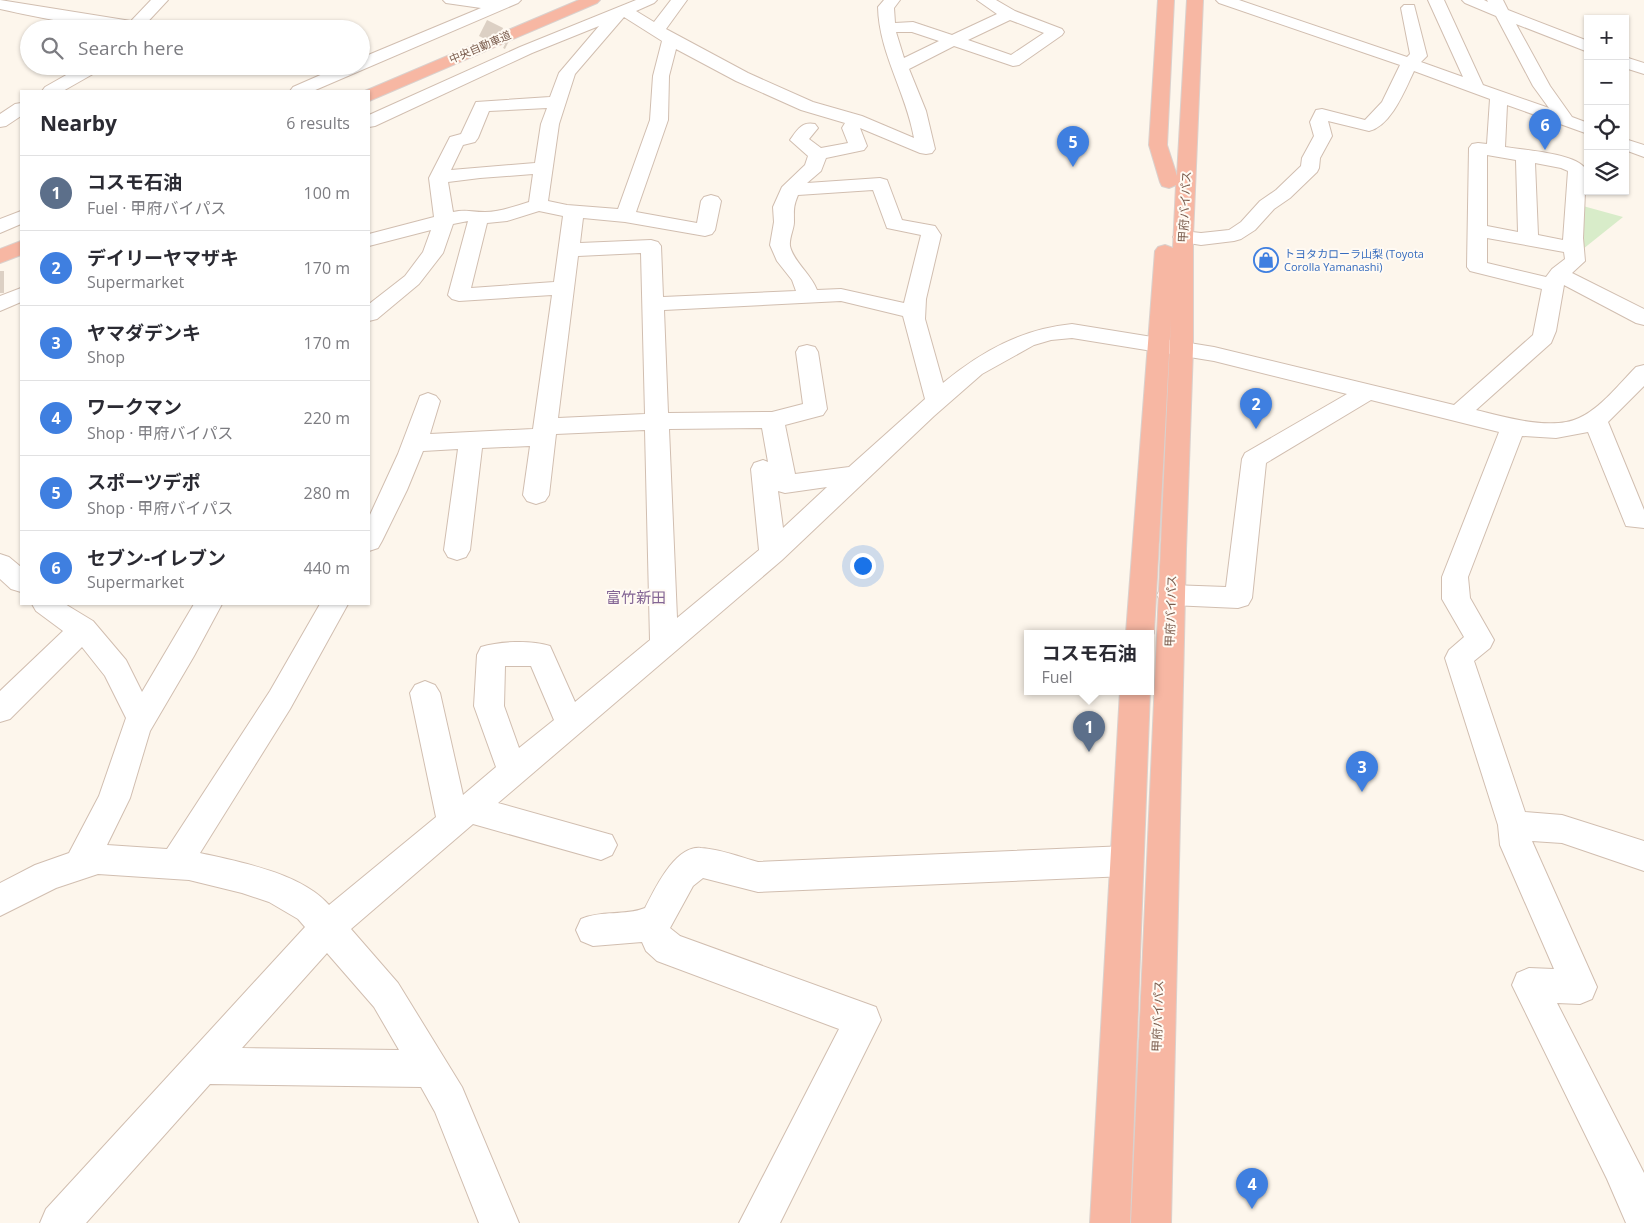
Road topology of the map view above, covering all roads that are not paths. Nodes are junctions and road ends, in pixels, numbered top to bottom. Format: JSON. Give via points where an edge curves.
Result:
{"nodes":[{"id":1,"x":160,"y":0,"type":"edge"},
{"id":2,"x":451,"y":0,"type":"edge"},
{"id":3,"x":566,"y":0,"type":"edge"},
{"id":4,"x":592,"y":0,"type":"edge"},
{"id":5,"x":649,"y":0,"type":"edge"},
{"id":6,"x":679,"y":0,"type":"edge"},
{"id":7,"x":892,"y":0,"type":"edge"},
{"id":8,"x":985,"y":0,"type":"edge"},
{"id":9,"x":1166,"y":0,"type":"edge"},
{"id":10,"x":1179,"y":0,"type":"edge"},
{"id":11,"x":1195,"y":0,"type":"edge"},
{"id":12,"x":1206,"y":0,"type":"edge"},
{"id":13,"x":1224,"y":0,"type":"edge"},
{"id":14,"x":1436,"y":0,"type":"edge"},
{"id":15,"x":1470,"y":0,"type":"edge"},
{"id":16,"x":507,"y":3,"type":"edge"},
{"id":17,"x":0,"y":4,"type":"edge"},
{"id":18,"x":1499,"y":6,"type":"edge"},
{"id":19,"x":1409,"y":8,"type":"dead end"},
{"id":20,"x":622,"y":11,"type":"junction"},
{"id":21,"x":1009,"y":14,"type":"junction"},
{"id":22,"x":466,"y":19,"type":"junction"},
{"id":23,"x":85,"y":20,"type":"edge"},
{"id":24,"x":141,"y":20,"type":"edge"},
{"id":25,"x":483,"y":28,"type":"tunnel mouth"},
{"id":26,"x":887,"y":28,"type":"junction"},
{"id":27,"x":664,"y":35,"type":"junction"},
{"id":28,"x":951,"y":41,"type":"junction"},
{"id":29,"x":509,"y":42,"type":"tunnel mouth"},
{"id":30,"x":1584,"y":45,"type":"edge"},
{"id":31,"x":526,"y":50,"type":"junction"},
{"id":32,"x":370,"y":60,"type":"edge"},
{"id":33,"x":1409,"y":63,"type":"junction"},
{"id":34,"x":1629,"y":63,"type":"edge"},
{"id":35,"x":899,"y":67,"type":"junction"},
{"id":36,"x":483,"y":69,"type":"junction"},
{"id":37,"x":1644,"y":69,"type":"edge"},
{"id":38,"x":79,"y":75,"type":"edge"},
{"id":39,"x":335,"y":75,"type":"edge"},
{"id":40,"x":1476,"y":87,"type":"junction"},
{"id":41,"x":53,"y":90,"type":"edge"},
{"id":42,"x":300,"y":90,"type":"edge"},
{"id":43,"x":356,"y":90,"type":"edge"},
{"id":44,"x":370,"y":96,"type":"edge"},
{"id":45,"x":1499,"y":96,"type":"junction"},
{"id":46,"x":473,"y":98,"type":"junction"},
{"id":47,"x":557,"y":102,"type":"junction"},
{"id":48,"x":1182,"y":103,"type":"junction"},
{"id":49,"x":15,"y":110,"type":"edge"},
{"id":50,"x":856,"y":120,"type":"junction"},
{"id":51,"x":1566,"y":121,"type":"junction"},
{"id":52,"x":0,"y":122,"type":"edge"},
{"id":53,"x":370,"y":122,"type":"edge"},
{"id":54,"x":809,"y":128,"type":"dead end"},
{"id":55,"x":1584,"y":128,"type":"edge"},
{"id":56,"x":1629,"y":145,"type":"edge"},
{"id":57,"x":1496,"y":151,"type":"junction"},
{"id":58,"x":1644,"y":151,"type":"edge"},
{"id":59,"x":818,"y":154,"type":"junction"},
{"id":60,"x":1525,"y":155,"type":"junction"},
{"id":61,"x":543,"y":168,"type":"junction"},
{"id":62,"x":438,"y":178,"type":"junction"},
{"id":63,"x":790,"y":190,"type":"junction"},
{"id":64,"x":1177,"y":191,"type":"junction"},
{"id":65,"x":711,"y":200,"type":"dead end"},
{"id":66,"x":538,"y":205,"type":"junction"},
{"id":67,"x":574,"y":212,"type":"junction"},
{"id":68,"x":625,"y":216,"type":"junction"},
{"id":69,"x":20,"y":217,"type":"edge"},
{"id":70,"x":479,"y":217,"type":"junction"},
{"id":71,"x":444,"y":221,"type":"junction"},
{"id":72,"x":0,"y":227,"type":"edge"},
{"id":73,"x":1476,"y":230,"type":"junction"},
{"id":74,"x":1183,"y":237,"type":"junction"},
{"id":75,"x":1528,"y":239,"type":"junction"},
{"id":76,"x":370,"y":240,"type":"edge"},
{"id":77,"x":20,"y":247,"type":"edge"},
{"id":78,"x":1573,"y":248,"type":"junction"},
{"id":79,"x":569,"y":250,"type":"junction"},
{"id":80,"x":0,"y":257,"type":"edge"},
{"id":81,"x":20,"y":263,"type":"edge"},
{"id":82,"x":1556,"y":279,"type":"junction"},
{"id":83,"x":8,"y":280,"type":"edge"},
{"id":84,"x":564,"y":288,"type":"junction"},
{"id":85,"x":20,"y":295,"type":"edge"},
{"id":86,"x":809,"y":298,"type":"junction"},
{"id":87,"x":653,"y":304,"type":"junction"},
{"id":88,"x":0,"y":305,"type":"edge"},
{"id":89,"x":914,"y":312,"type":"junction"},
{"id":90,"x":370,"y":313,"type":"edge"},
{"id":91,"x":1644,"y":318,"type":"edge"},
{"id":92,"x":1171,"y":346,"type":"junction"},
{"id":93,"x":806,"y":352,"type":"dead end"},
{"id":94,"x":1644,"y":372,"type":"edge"},
{"id":95,"x":1369,"y":391,"type":"junction"},
{"id":96,"x":428,"y":401,"type":"dead end"},
{"id":97,"x":937,"y":401,"type":"junction"},
{"id":98,"x":1460,"y":412,"type":"junction"},
{"id":99,"x":772,"y":420,"type":"junction"},
{"id":100,"x":1596,"y":420,"type":"junction"},
{"id":101,"x":657,"y":421,"type":"junction"},
{"id":102,"x":1513,"y":427,"type":"junction"},
{"id":103,"x":544,"y":432,"type":"junction"},
{"id":104,"x":471,"y":440,"type":"junction"},
{"id":105,"x":414,"y":443,"type":"junction"},
{"id":106,"x":763,"y":469,"type":"dead end"},
{"id":107,"x":857,"y":475,"type":"junction"},
{"id":108,"x":381,"y":491,"type":"edge"},
{"id":109,"x":536,"y":495,"type":"dead end"},
{"id":110,"x":1644,"y":519,"type":"edge"},
{"id":111,"x":370,"y":537,"type":"edge"},
{"id":112,"x":457,"y":550,"type":"dead end"},
{"id":113,"x":773,"y":553,"type":"junction"},
{"id":114,"x":0,"y":564,"type":"edge"},
{"id":115,"x":20,"y":581,"type":"edge"},
{"id":116,"x":1171,"y":595,"type":"junction"},
{"id":117,"x":47,"y":605,"type":"edge"},
{"id":118,"x":207,"y":605,"type":"edge"},
{"id":119,"x":333,"y":605,"type":"edge"},
{"id":120,"x":83,"y":629,"type":"junction"},
{"id":121,"x":1140,"y":630,"type":"edge"},
{"id":122,"x":664,"y":644,"type":"junction"},
{"id":123,"x":425,"y":693,"type":"dead end"},
{"id":124,"x":1135,"y":695,"type":"edge"},
{"id":125,"x":0,"y":710,"type":"edge"},
{"id":126,"x":142,"y":718,"type":"junction"},
{"id":127,"x":570,"y":723,"type":"junction"},
{"id":128,"x":513,"y":772,"type":"junction"},
{"id":129,"x":461,"y":815,"type":"junction"},
{"id":130,"x":1514,"y":825,"type":"junction"},
{"id":131,"x":601,"y":846,"type":"dead end"},
{"id":132,"x":1644,"y":856,"type":"edge"},
{"id":133,"x":1126,"y":861,"type":"junction"},
{"id":134,"x":82,"y":864,"type":"junction"},
{"id":135,"x":175,"y":864,"type":"junction"},
{"id":136,"x":0,"y":900,"type":"edge"},
{"id":137,"x":650,"y":922,"type":"junction"},
{"id":138,"x":327,"y":928,"type":"junction"},
{"id":139,"x":593,"y":930,"type":"dead end"},
{"id":140,"x":201,"y":1066,"type":"junction"},
{"id":141,"x":430,"y":1069,"type":"junction"},
{"id":142,"x":1644,"y":1219,"type":"edge"},
{"id":143,"x":498,"y":1222,"type":"edge"},
{"id":144,"x":60,"y":1223,"type":"edge"},
{"id":145,"x":759,"y":1223,"type":"edge"},
{"id":146,"x":1110,"y":1223,"type":"edge"},
{"id":147,"x":1151,"y":1223,"type":"edge"}],
"edges":[{"from":1,"to":24,"type":"street"},
{"from":2,"to":16,"type":"street"},
{"from":3,"to":43,"type":"highway","name":"中央自動車道"},
{"from":4,"to":44,"type":"highway","name":"中央自動車道"},
{"from":5,"to":20,"type":"street"},
{"from":6,"to":27,"type":"street"},
{"from":7,"to":26,"type":"street","via":[[886,7]]},
{"from":8,"to":21,"type":"street"},
{"from":9,"to":64,"type":"highway","via":[[1158,145]]},
{"from":10,"to":48,"type":"highway","name":"甲府バイパス"},
{"from":11,"to":48,"type":"highway","name":"甲府バイパス"},
{"from":12,"to":64,"type":"highway","via":[[1198,182]]},
{"from":13,"to":33,"type":"street"},
{"from":14,"to":40,"type":"street"},
{"from":15,"to":18,"type":"street"},
{"from":16,"to":22,"type":"street"},
{"from":17,"to":23,"type":"street"},
{"from":18,"to":30,"type":"street"},
{"from":18,"to":51,"type":"street","via":[[1542,86]]},
{"from":19,"to":33,"type":"street","via":[[1419,56]]},
{"from":20,"to":27,"type":"street"},
{"from":20,"to":31,"type":"street"},
{"from":20,"to":47,"type":"street","via":[[567,73]]},
{"from":21,"to":28,"type":"street"},
{"from":21,"to":28,"type":"street","via":[[1056,32],[1013,61]]},
{"from":22,"to":25,"type":"street"},
{"from":22,"to":32,"type":"street"},
{"from":26,"to":28,"type":"street","via":[[912,27]]},
{"from":26,"to":35,"type":"street"},
{"from":27,"to":50,"type":"street","via":[[742,77],[807,106]]},
{"from":27,"to":68,"type":"street","via":[[659,120]]},
{"from":28,"to":35,"type":"street"},
{"from":29,"to":31,"type":"street"},
{"from":31,"to":36,"type":"street"},
{"from":33,"to":40,"type":"street"},
{"from":33,"to":74,"type":"street","via":[[1390,104],[1369,126],[1322,114],[1319,122],[1323,136],[1311,158],[1310,168],[1248,226],[1234,235],[1201,239]]},
{"from":34,"to":37,"type":"street"},
{"from":35,"to":50,"type":"street","via":[[917,110],[926,148]]},
{"from":36,"to":46,"type":"street"},
{"from":36,"to":53,"type":"street"},
{"from":38,"to":41,"type":"street"},
{"from":39,"to":42,"type":"street"},
{"from":40,"to":45,"type":"street"},
{"from":45,"to":51,"type":"street"},
{"from":45,"to":57,"type":"street"},
{"from":46,"to":47,"type":"street"},
{"from":46,"to":62,"type":"street","via":[[469,138],[456,141]]},
{"from":47,"to":61,"type":"street"},
{"from":48,"to":64,"type":"highway","name":"甲府バイパス"},
{"from":49,"to":52,"type":"street"},
{"from":50,"to":59,"type":"street","via":[[851,128],[858,146]]},
{"from":51,"to":55,"type":"street"},
{"from":54,"to":59,"type":"street","via":[[799,140]]},
{"from":56,"to":58,"type":"street"},
{"from":57,"to":60,"type":"street"},
{"from":57,"to":73,"type":"street","via":[[1478,148]]},
{"from":59,"to":63,"type":"street","via":[[814,167]]},
{"from":60,"to":75,"type":"street"},
{"from":60,"to":78,"type":"street","via":[[1566,162],[1576,169]]},
{"from":61,"to":62,"type":"street"},
{"from":61,"to":66,"type":"street"},
{"from":62,"to":71,"type":"street"},
{"from":63,"to":86,"type":"street","via":[[783,207],[780,246],[802,279]]},
{"from":63,"to":89,"type":"street","via":[[880,184],[894,224],[928,230],[931,235]]},
{"from":64,"to":74,"type":"highway","name":"甲府バイパス"},
{"from":64,"to":92,"type":"highway","name":"甲府バイパス"},
{"from":65,"to":68,"type":"street","via":[[705,230]]},
{"from":66,"to":67,"type":"street"},
{"from":66,"to":70,"type":"street","via":[[507,215]]},
{"from":67,"to":68,"type":"street"},
{"from":67,"to":79,"type":"street"},
{"from":69,"to":72,"type":"street"},
{"from":70,"to":71,"type":"street","via":[[465,216]]},
{"from":70,"to":84,"type":"street","via":[[459,295]]},
{"from":71,"to":76,"type":"street"},
{"from":71,"to":90,"type":"street","via":[[433,253],[412,280]]},
{"from":73,"to":75,"type":"street"},
{"from":73,"to":82,"type":"street","via":[[1477,267]]},
{"from":74,"to":92,"type":"highway","name":"甲府バイパス"},
{"from":75,"to":78,"type":"street"},
{"from":77,"to":80,"type":"highway"},
{"from":78,"to":82,"type":"street","via":[[1575,261]]},
{"from":79,"to":84,"type":"street"},
{"from":79,"to":87,"type":"street","via":[[651,246]]},
{"from":81,"to":83,"type":"highway"},
{"from":82,"to":91,"type":"street"},
{"from":82,"to":98,"type":"street","via":[[1543,338]]},
{"from":84,"to":103,"type":"street"},
{"from":85,"to":88,"type":"street"},
{"from":86,"to":87,"type":"street"},
{"from":86,"to":89,"type":"street","via":[[841,295]]},
{"from":87,"to":101,"type":"street"},
{"from":89,"to":97,"type":"street"},
{"from":92,"to":95,"type":"street"},
{"from":92,"to":97,"type":"street","via":[[1072,331],[1049,333],[1026,340],[974,369]]},
{"from":92,"to":116,"type":"highway","name":"甲府バイパス"},
{"from":92,"to":121,"type":"highway","name":"甲府バイパス"},
{"from":93,"to":99,"type":"street","via":[[815,409]]},
{"from":94,"to":100,"type":"street"},
{"from":95,"to":98,"type":"street"},
{"from":95,"to":116,"type":"street","via":[[1254,459],[1238,598]]},
{"from":96,"to":105,"type":"street"},
{"from":97,"to":107,"type":"street"},
{"from":98,"to":102,"type":"street"},
{"from":99,"to":101,"type":"street"},
{"from":99,"to":107,"type":"street","via":[[785,484]]},
{"from":100,"to":102,"type":"street","via":[[1572,428]]},
{"from":100,"to":110,"type":"street","via":[[1635,519]]},
{"from":101,"to":103,"type":"street"},
{"from":101,"to":122,"type":"street"},
{"from":102,"to":130,"type":"street","via":[[1455,577],[1456,599],[1480,640],[1459,658]]},
{"from":103,"to":104,"type":"street"},
{"from":103,"to":109,"type":"street"},
{"from":104,"to":105,"type":"street"},
{"from":104,"to":112,"type":"street"},
{"from":105,"to":108,"type":"street"},
{"from":106,"to":113,"type":"street"},
{"from":107,"to":113,"type":"street"},
{"from":108,"to":111,"type":"street"},
{"from":113,"to":122,"type":"street"},
{"from":114,"to":115,"type":"street"},
{"from":116,"to":147,"type":"highway","name":"甲府バイパス"},
{"from":117,"to":120,"type":"street"},
{"from":118,"to":126,"type":"street"},
{"from":119,"to":135,"type":"street","via":[[280,700]]},
{"from":120,"to":125,"type":"street"},
{"from":120,"to":126,"type":"street","via":[[116,668]]},
{"from":122,"to":127,"type":"street"},
{"from":123,"to":129,"type":"street"},
{"from":124,"to":133,"type":"highway"},
{"from":126,"to":134,"type":"street","via":[[114,798]]},
{"from":127,"to":128,"type":"street"},
{"from":127,"to":128,"type":"street","via":[[540,654],[491,655],[489,706]]},
{"from":128,"to":129,"type":"street"},
{"from":129,"to":131,"type":"street"},
{"from":129,"to":138,"type":"street"},
{"from":130,"to":132,"type":"street","via":[[1562,829]]},
{"from":130,"to":142,"type":"street","via":[[1516,845],[1580,987],[1529,985],[1621,1165]]},
{"from":133,"to":137,"type":"street","via":[[758,877],[699,862],[681,876],[657,919]]},
{"from":133,"to":146,"type":"highway"},
{"from":134,"to":135,"type":"street","via":[[98,859]]},
{"from":134,"to":136,"type":"street","via":[[47,876]]},
{"from":135,"to":138,"type":"street","via":[[242,878],[278,890],[310,908]]},
{"from":137,"to":139,"type":"street","via":[[639,927]]},
{"from":137,"to":145,"type":"street","via":[[658,939],[669,949],[863,1020]]},
{"from":138,"to":140,"type":"street"},
{"from":138,"to":141,"type":"street","via":[[386,995]]},
{"from":140,"to":141,"type":"street"},
{"from":140,"to":144,"type":"street"},
{"from":141,"to":143,"type":"street","via":[[449,1100]]}]}
